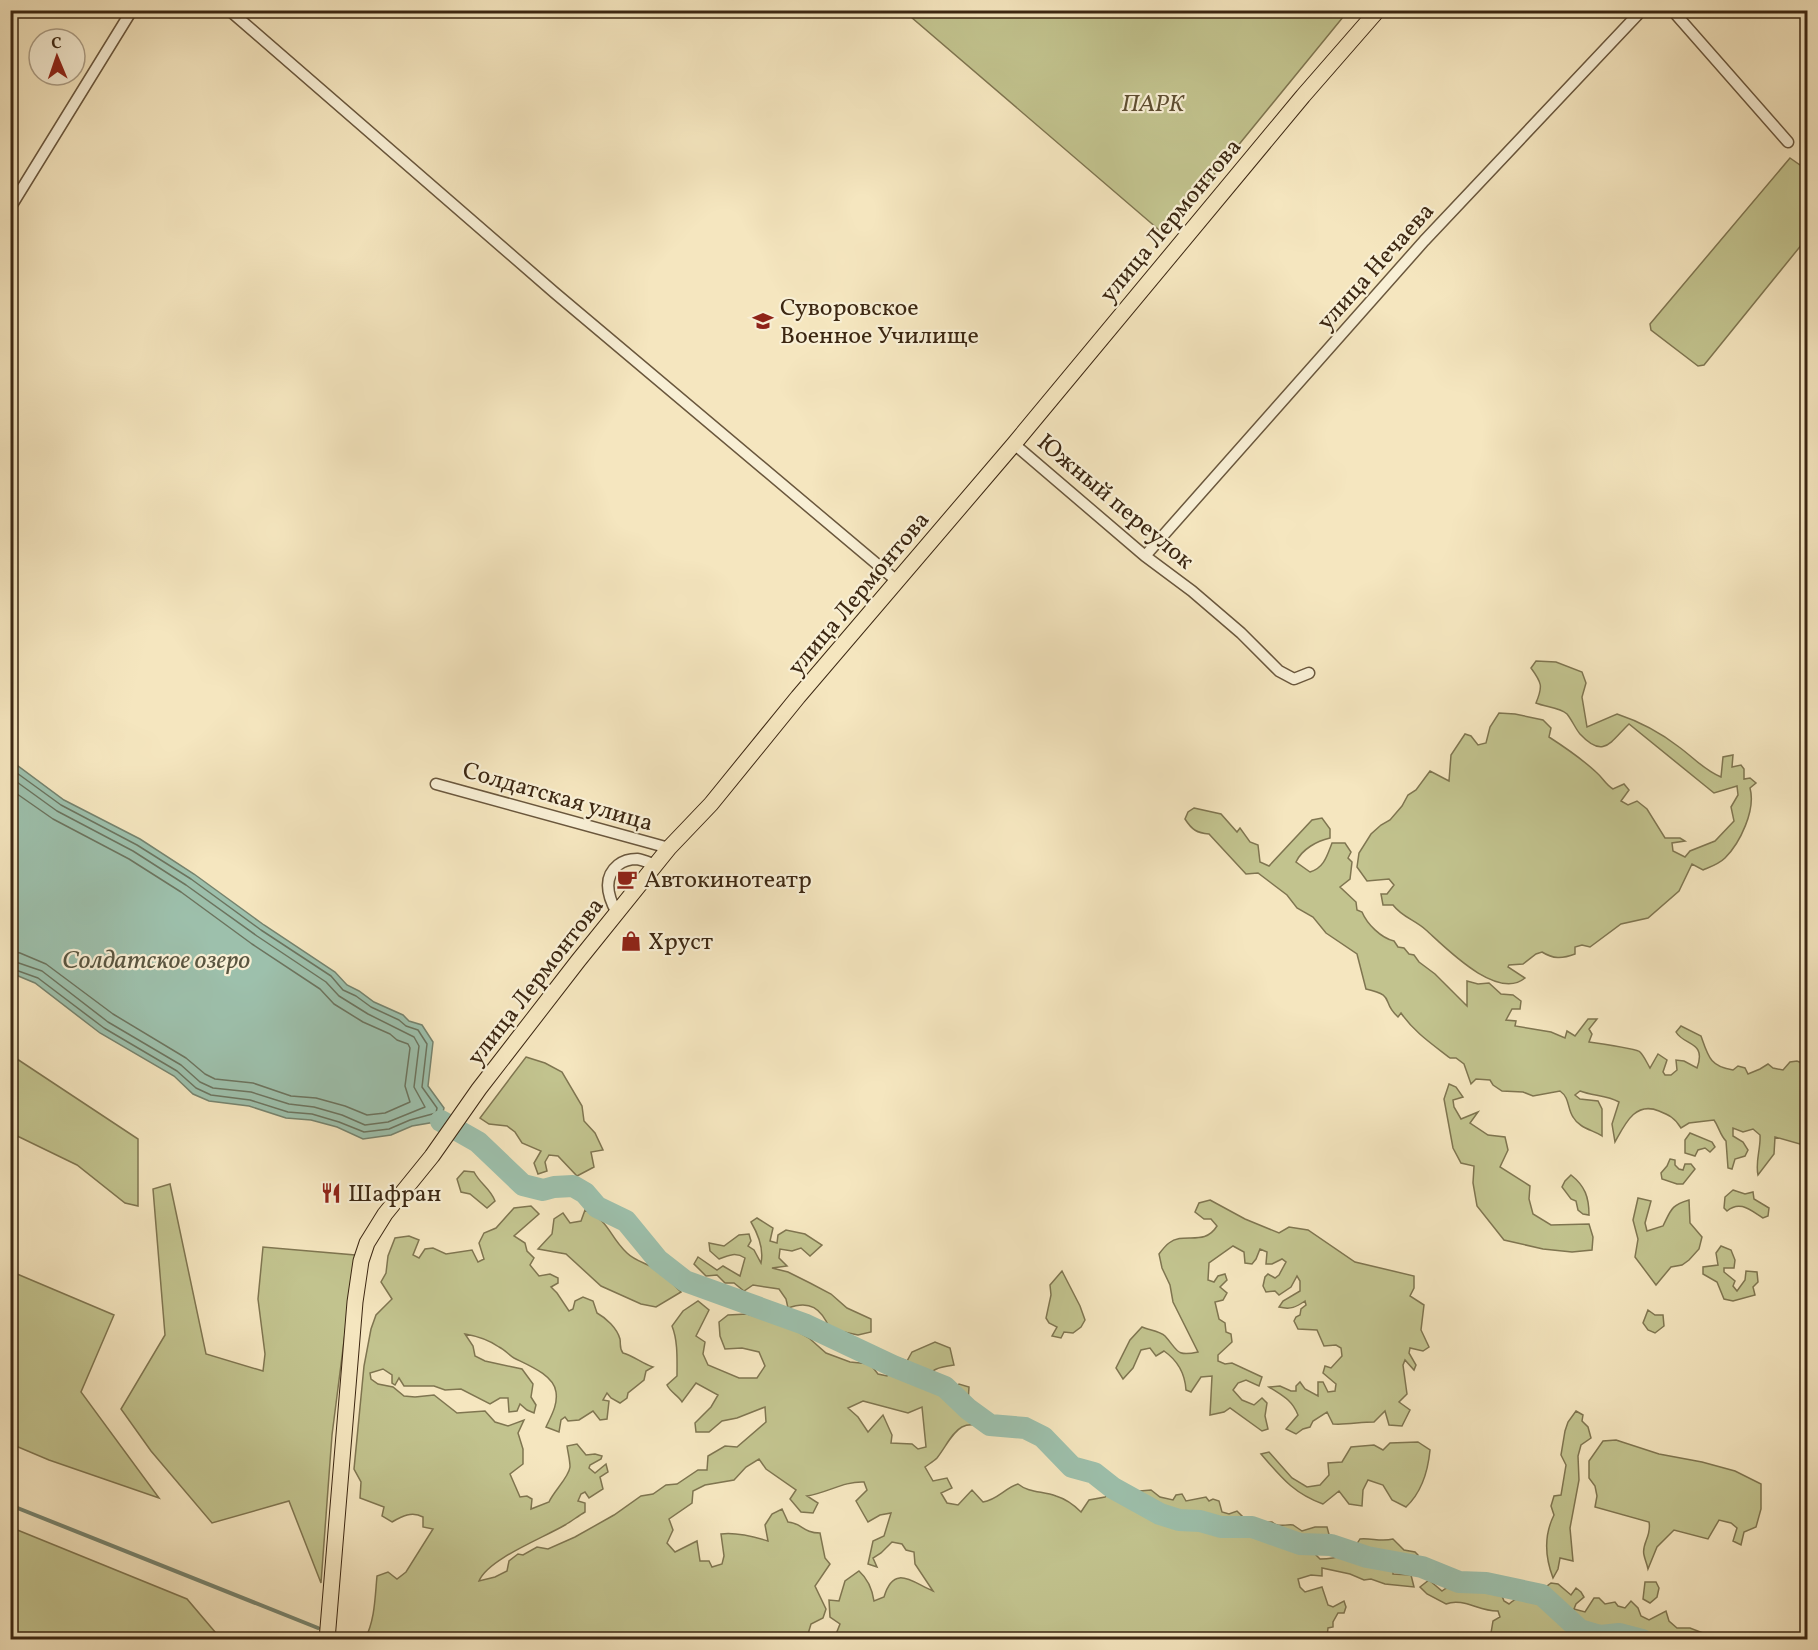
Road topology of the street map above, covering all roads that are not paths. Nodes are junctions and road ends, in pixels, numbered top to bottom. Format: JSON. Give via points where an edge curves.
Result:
{"nodes":[{"id":1,"x":132,"y":10,"type":"edge"},
{"id":2,"x":229,"y":10,"type":"edge"},
{"id":3,"x":1378,"y":10,"type":"edge"},
{"id":4,"x":1642,"y":10,"type":"edge"},
{"id":5,"x":1672,"y":10,"type":"edge"},
{"id":6,"x":1788,"y":142,"type":"dead end"},
{"id":7,"x":10,"y":208,"type":"edge"},
{"id":8,"x":1014,"y":444,"type":"junction"},
{"id":9,"x":1145,"y":556,"type":"junction"},
{"id":10,"x":897,"y":581,"type":"junction"},
{"id":11,"x":1309,"y":673,"type":"dead end"},
{"id":12,"x":436,"y":783,"type":"dead end"},
{"id":13,"x":669,"y":848,"type":"junction"},
{"id":14,"x":656,"y":865,"type":"junction"},
{"id":15,"x":616,"y":913,"type":"junction"},
{"id":16,"x":327,"y":1640,"type":"edge"}],
"edges":[{"from":1,"to":7,"type":"street"},
{"from":2,"to":10,"type":"street","via":[[546,285]]},
{"from":3,"to":8,"type":"main road","name":"улица Лермонтова"},
{"from":4,"to":9,"type":"street","name":"улица Нечаева","via":[[1424,241]]},
{"from":5,"to":6,"type":"street"},
{"from":8,"to":9,"type":"street","name":"Южный переулок"},
{"from":8,"to":10,"type":"main road","name":"улица Лермонтова"},
{"from":9,"to":11,"type":"street","name":"Южный переулок","via":[[1241,633],[1279,671],[1294,678]]},
{"from":10,"to":13,"type":"main road","name":"улица Лермонтова","via":[[711,804]]},
{"from":12,"to":13,"type":"street","name":"Солдатская улица"},
{"from":13,"to":14,"type":"main road","name":"улица Лермонтова"},
{"from":14,"to":15,"type":"main road","name":"улица Лермонтова"},
{"from":14,"to":15,"type":"street","via":[[635,859],[621,862],[611,871],[609,898]]},
{"from":15,"to":16,"type":"main road","name":"улица Лермонтова","via":[[479,1089],[367,1243],[351,1339]]}]}
